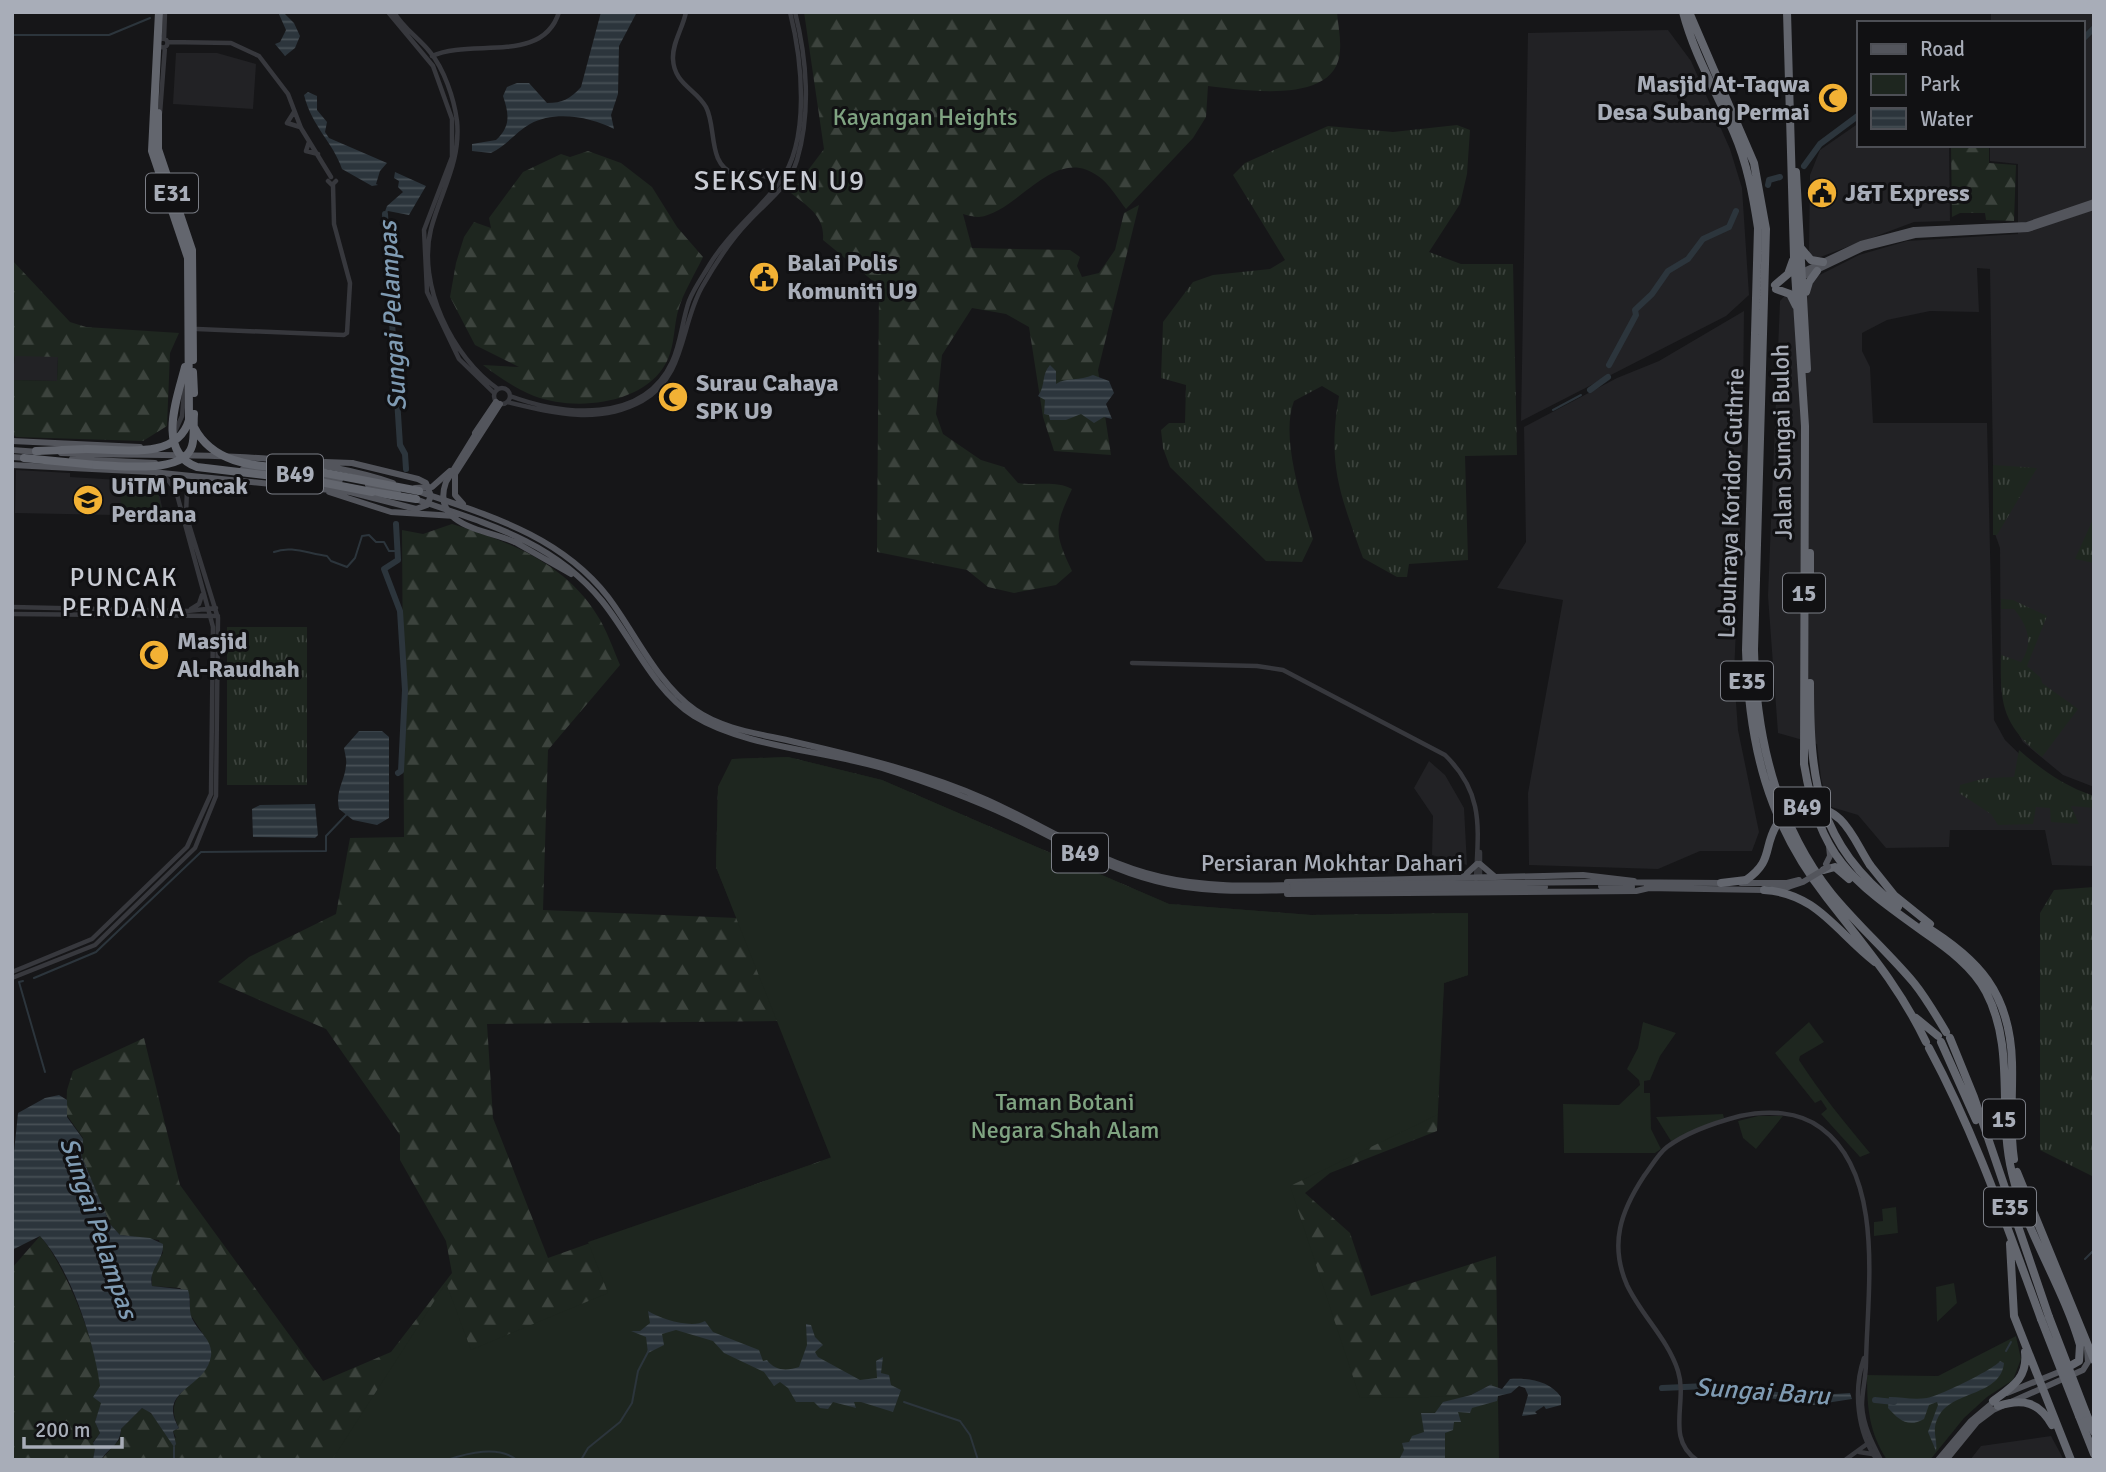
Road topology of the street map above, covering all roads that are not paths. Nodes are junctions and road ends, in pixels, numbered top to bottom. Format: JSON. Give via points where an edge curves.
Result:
{"nodes":[{"id":1,"x":162,"y":12,"type":"edge"},
{"id":2,"x":388,"y":12,"type":"edge"},
{"id":3,"x":394,"y":12,"type":"edge"},
{"id":4,"x":559,"y":12,"type":"edge"},
{"id":5,"x":686,"y":12,"type":"edge"},
{"id":6,"x":792,"y":12,"type":"edge"},
{"id":7,"x":1683,"y":12,"type":"edge"},
{"id":8,"x":1689,"y":12,"type":"edge"},
{"id":9,"x":1787,"y":12,"type":"edge"},
{"id":10,"x":163,"y":43,"type":"junction"},
{"id":11,"x":430,"y":57,"type":"junction"},
{"id":12,"x":1789,"y":84,"type":"junction"},
{"id":13,"x":294,"y":111,"type":"junction"},
{"id":14,"x":301,"y":128,"type":"junction"},
{"id":15,"x":775,"y":177,"type":"junction"},
{"id":16,"x":784,"y":180,"type":"junction"},
{"id":17,"x":774,"y":189,"type":"junction"},
{"id":18,"x":2094,"y":204,"type":"edge"},
{"id":19,"x":1762,"y":228,"type":"junction"},
{"id":20,"x":1800,"y":247,"type":"junction"},
{"id":21,"x":1794,"y":257,"type":"junction"},
{"id":22,"x":1823,"y":262,"type":"junction"},
{"id":23,"x":1817,"y":271,"type":"junction"},
{"id":24,"x":1799,"y":276,"type":"junction"},
{"id":25,"x":1804,"y":300,"type":"junction"},
{"id":26,"x":1798,"y":309,"type":"junction"},
{"id":27,"x":191,"y":323,"type":"junction"},
{"id":28,"x":193,"y":331,"type":"junction"},
{"id":29,"x":1759,"y":356,"type":"junction"},
{"id":30,"x":190,"y":358,"type":"junction"},
{"id":31,"x":496,"y":391,"type":"junction"},
{"id":32,"x":510,"y":396,"type":"junction"},
{"id":33,"x":501,"y":403,"type":"junction"},
{"id":34,"x":193,"y":425,"type":"junction"},
{"id":35,"x":478,"y":430,"type":"junction"},
{"id":36,"x":12,"y":441,"type":"edge"},
{"id":37,"x":144,"y":447,"type":"junction"},
{"id":38,"x":12,"y":450,"type":"edge"},
{"id":39,"x":36,"y":452,"type":"junction"},
{"id":40,"x":12,"y":457,"type":"edge"},
{"id":41,"x":240,"y":457,"type":"junction"},
{"id":42,"x":24,"y":458,"type":"junction"},
{"id":43,"x":12,"y":465,"type":"edge"},
{"id":44,"x":314,"y":467,"type":"junction"},
{"id":45,"x":152,"y":472,"type":"junction"},
{"id":46,"x":205,"y":477,"type":"junction"},
{"id":47,"x":406,"y":487,"type":"junction"},
{"id":48,"x":313,"y":488,"type":"junction"},
{"id":49,"x":417,"y":495,"type":"junction"},
{"id":50,"x":472,"y":509,"type":"junction"},
{"id":51,"x":471,"y":518,"type":"junction"},
{"id":52,"x":590,"y":587,"type":"junction"},
{"id":53,"x":202,"y":589,"type":"junction"},
{"id":54,"x":12,"y":607,"type":"edge"},
{"id":55,"x":216,"y":608,"type":"junction"},
{"id":56,"x":187,"y":611,"type":"junction"},
{"id":57,"x":210,"y":613,"type":"junction"},
{"id":58,"x":12,"y":614,"type":"edge"},
{"id":59,"x":218,"y":616,"type":"junction"},
{"id":60,"x":197,"y":617,"type":"junction"},
{"id":61,"x":213,"y":626,"type":"junction"},
{"id":62,"x":1132,"y":663,"type":"dead end"},
{"id":63,"x":214,"y":795,"type":"junction"},
{"id":64,"x":1833,"y":834,"type":"junction"},
{"id":65,"x":1829,"y":844,"type":"junction"},
{"id":66,"x":1838,"y":858,"type":"junction"},
{"id":67,"x":1478,"y":864,"type":"junction"},
{"id":68,"x":1826,"y":868,"type":"junction"},
{"id":69,"x":1496,"y":876,"type":"junction"},
{"id":70,"x":1478,"y":878,"type":"junction"},
{"id":71,"x":1458,"y":879,"type":"junction"},
{"id":72,"x":1634,"y":881,"type":"junction"},
{"id":73,"x":1721,"y":883,"type":"junction"},
{"id":74,"x":1596,"y":884,"type":"junction"},
{"id":75,"x":1858,"y":884,"type":"junction"},
{"id":76,"x":1788,"y":885,"type":"junction"},
{"id":77,"x":1649,"y":888,"type":"junction"},
{"id":78,"x":1261,"y":889,"type":"junction"},
{"id":79,"x":1764,"y":890,"type":"junction"},
{"id":80,"x":1477,"y":893,"type":"junction"},
{"id":81,"x":1445,"y":894,"type":"junction"},
{"id":82,"x":1965,"y":952,"type":"junction"},
{"id":83,"x":1883,"y":967,"type":"junction"},
{"id":84,"x":12,"y":972,"type":"edge"},
{"id":85,"x":12,"y":978,"type":"edge"},
{"id":86,"x":1914,"y":1017,"type":"junction"},
{"id":87,"x":1987,"y":1170,"type":"junction"},
{"id":88,"x":2009,"y":1231,"type":"junction"},
{"id":89,"x":2045,"y":1318,"type":"junction"},
{"id":90,"x":2023,"y":1340,"type":"junction"},
{"id":91,"x":2090,"y":1363,"type":"edge"},
{"id":92,"x":2063,"y":1370,"type":"junction"},
{"id":93,"x":2094,"y":1370,"type":"edge"},
{"id":94,"x":2040,"y":1384,"type":"junction"},
{"id":95,"x":1995,"y":1404,"type":"junction"},
{"id":96,"x":1861,"y":1414,"type":"junction"},
{"id":97,"x":2083,"y":1415,"type":"junction"},
{"id":98,"x":1863,"y":1432,"type":"junction"},
{"id":99,"x":2094,"y":1432,"type":"edge"},
{"id":100,"x":1870,"y":1437,"type":"junction"},
{"id":101,"x":1869,"y":1445,"type":"junction"},
{"id":102,"x":2065,"y":1445,"type":"junction"},
{"id":103,"x":1857,"y":1451,"type":"junction"},
{"id":104,"x":2094,"y":1454,"type":"edge"},
{"id":105,"x":1877,"y":1456,"type":"edge"},
{"id":106,"x":1946,"y":1456,"type":"edge"},
{"id":107,"x":1697,"y":1460,"type":"edge"},
{"id":108,"x":1846,"y":1460,"type":"edge"},
{"id":109,"x":1938,"y":1460,"type":"edge"},
{"id":110,"x":2071,"y":1460,"type":"edge"}],
"edges":[{"from":1,"to":10,"type":"street"},
{"from":1,"to":30,"type":"highway","number":"E31","bridge":true,"via":[[152,151],[187,258]]},
{"from":2,"to":11,"type":"street"},
{"from":3,"to":11,"type":"street"},
{"from":4,"to":11,"type":"street","via":[[551,30],[529,42],[505,48],[457,48]]},
{"from":5,"to":15,"type":"street","via":[[673,51],[677,76],[705,105],[716,154],[725,169],[735,174],[765,171]]},
{"from":6,"to":16,"type":"street","via":[[800,105],[794,150]]},
{"from":7,"to":19,"type":"highway","name":"Lebuhraya Koridor Guthrie","number":"E35","via":[[1739,146]]},
{"from":8,"to":19,"type":"highway","name":"Lebuhraya Koridor Guthrie","number":"E35","via":[[1754,163]]},
{"from":9,"to":12,"type":"highway","name":"Jalan Sungai Buloh","number":"15"},
{"from":10,"to":13,"type":"street","via":[[220,41],[249,50],[282,83]]},
{"from":10,"to":27,"type":"street","via":[[159,142],[192,240],[196,274]]},
{"from":11,"to":31,"type":"street","via":[[452,119],[452,137],[449,166],[424,230],[428,292],[459,359]]},
{"from":12,"to":20,"type":"highway","name":"Jalan Sungai Buloh","number":"15"},
{"from":12,"to":21,"type":"highway","name":"Jalan Sungai Buloh","number":"15"},
{"from":13,"to":14,"type":"street"},
{"from":13,"to":14,"type":"street","via":[[287,122]]},
{"from":14,"to":28,"type":"street","via":[[336,180],[334,224],[349,283],[347,333]]},
{"from":15,"to":16,"type":"street"},
{"from":15,"to":16,"type":"street"},
{"from":15,"to":17,"type":"street"},
{"from":16,"to":17,"type":"street"},
{"from":16,"to":33,"type":"street","via":[[716,264],[694,302],[676,366],[650,395],[627,408],[584,416]]},
{"from":17,"to":32,"type":"street","via":[[711,262],[689,301],[671,363],[644,394],[609,409],[586,411],[556,409]]},
{"from":18,"to":22,"type":"main road","via":[[2026,225],[1914,230],[1861,244]]},
{"from":18,"to":23,"type":"main road","via":[[2028,229],[1914,235],[1863,248]]},
{"from":19,"to":29,"type":"highway","name":"Lebuhraya Koridor Guthrie","number":"E35"},
{"from":20,"to":22,"type":"highway","via":[[1811,260]]},
{"from":20,"to":24,"type":"highway","name":"Jalan Sungai Buloh","number":"15"},
{"from":21,"to":24,"type":"highway","name":"Jalan Sungai Buloh","number":"15"},
{"from":21,"to":26,"type":"highway","via":[[1788,274],[1776,287],[1790,295]]},
{"from":22,"to":24,"type":"main road"},
{"from":23,"to":24,"type":"main road"},
{"from":23,"to":25,"type":"highway"},
{"from":24,"to":25,"type":"highway","name":"Jalan Sungai Buloh","number":"15"},
{"from":24,"to":26,"type":"highway","name":"Jalan Sungai Buloh","number":"15"},
{"from":25,"to":64,"type":"highway","name":"Jalan Sungai Buloh","number":"15","via":[[1810,439],[1812,762],[1818,797]]},
{"from":26,"to":65,"type":"highway","name":"Jalan Sungai Buloh","number":"15","via":[[1805,426],[1804,764],[1812,808]]},
{"from":27,"to":28,"type":"street"},
{"from":27,"to":28,"type":"street","via":[[185,328]]},
{"from":28,"to":30,"type":"street"},
{"from":28,"to":37,"type":"street","via":[[181,424],[169,440]]},
{"from":29,"to":83,"type":"highway","name":"Lebuhraya Koridor Guthrie","number":"E35","via":[[1746,650],[1753,739],[1770,799],[1799,857]]},
{"from":29,"to":89,"type":"highway","name":"Lebuhraya Koridor Guthrie","number":"E35","via":[[1755,698],[1770,775],[1808,858],[1831,892],[1915,984],[1948,1035],[1974,1097]]},
{"from":30,"to":34,"type":"highway","number":"E31","bridge":true},
{"from":30,"to":39,"type":"highway","bridge":true,"via":[[190,410],[179,439],[162,448]]},
{"from":30,"to":41,"type":"street","via":[[197,436],[210,450]]},
{"from":30,"to":49,"type":"highway","bridge":true,"via":[[172,434],[173,448],[185,462]]},
{"from":31,"to":32,"type":"street","via":[[506,389]]},
{"from":31,"to":33,"type":"street"},
{"from":32,"to":33,"type":"street"},
{"from":33,"to":35,"type":"main road"},
{"from":33,"to":50,"type":"main road","via":[[455,474],[458,500]]},
{"from":34,"to":42,"type":"highway","bridge":true,"via":[[189,453],[171,465],[96,465]]},
{"from":34,"to":44,"type":"highway","bridge":true,"via":[[208,447],[225,459]]},
{"from":35,"to":47,"type":"main road","via":[[441,482],[421,489]]},
{"from":35,"to":52,"type":"main road","bridge":true,"via":[[446,482],[445,509],[460,523],[516,542]]},
{"from":36,"to":37,"type":"main road"},
{"from":37,"to":41,"type":"main road"},
{"from":38,"to":39,"type":"main road","name":"Persiaran Mokhtar Dahari","number":"B49"},
{"from":39,"to":41,"type":"main road","name":"Persiaran Mokhtar Dahari","number":"B49"},
{"from":40,"to":42,"type":"main road","name":"Persiaran Mokhtar Dahari","number":"B49"},
{"from":41,"to":44,"type":"main road","name":"Persiaran Mokhtar Dahari","number":"B49"},
{"from":42,"to":49,"type":"main road","name":"Persiaran Mokhtar Dahari","number":"B49","via":[[264,471]]},
{"from":43,"to":45,"type":"main road","number":"B49"},
{"from":44,"to":47,"type":"main road","name":"Persiaran Mokhtar Dahari","number":"B49","via":[[350,470]]},
{"from":44,"to":48,"type":"main road","bridge":true,"via":[[352,463],[418,479],[426,483],[431,496],[427,505],[416,509]]},
{"from":44,"to":49,"type":"highway"},
{"from":45,"to":46,"type":"main road","number":"B49"},
{"from":45,"to":53,"type":"street","via":[[167,479],[176,492]]},
{"from":46,"to":48,"type":"main road","number":"B49"},
{"from":46,"to":55,"type":"street","via":[[189,486],[186,515]]},
{"from":47,"to":49,"type":"main road","name":"Persiaran Mokhtar Dahari","number":"B49"},
{"from":48,"to":51,"type":"main road","number":"B49","via":[[391,512]]},
{"from":49,"to":50,"type":"main road","name":"Persiaran Mokhtar Dahari","number":"B49"},
{"from":49,"to":51,"type":"main road","name":"Persiaran Mokhtar Dahari","number":"B49"},
{"from":50,"to":78,"type":"main road","name":"Persiaran Mokhtar Dahari","number":"B49","via":[[535,536],[587,573],[668,684],[711,719],[885,764],[956,788],[1103,857],[1158,876]]},
{"from":51,"to":52,"type":"main road","name":"Persiaran Mokhtar Dahari","number":"B49","via":[[521,536]]},
{"from":52,"to":78,"type":"main road","name":"Persiaran Mokhtar Dahari","number":"B49","via":[[664,688],[708,723],[910,777],[991,808],[1133,874],[1208,891]]},
{"from":53,"to":56,"type":"street","via":[[199,604]]},
{"from":53,"to":57,"type":"street"},
{"from":54,"to":56,"type":"street"},
{"from":55,"to":57,"type":"street"},
{"from":55,"to":59,"type":"street"},
{"from":56,"to":57,"type":"street"},
{"from":57,"to":59,"type":"street"},
{"from":57,"to":60,"type":"street"},
{"from":57,"to":61,"type":"street"},
{"from":58,"to":60,"type":"street"},
{"from":59,"to":63,"type":"street"},
{"from":60,"to":61,"type":"street"},
{"from":61,"to":63,"type":"street"},
{"from":62,"to":67,"type":"street","via":[[1276,668],[1446,755],[1477,806]]},
{"from":63,"to":84,"type":"street","via":[[187,847],[92,939]]},
{"from":63,"to":85,"type":"street","via":[[195,848],[95,945]]},
{"from":64,"to":66,"type":"highway"},
{"from":64,"to":82,"type":"highway","name":"Jalan Sungai Buloh","number":"15","via":[[1877,890]]},
{"from":65,"to":66,"type":"highway","name":"Jalan Sungai Buloh","number":"15"},
{"from":65,"to":68,"type":"main road","number":"B49"},
{"from":66,"to":68,"type":"main road","name":"Persiaran Mokhtar Dahari","number":"B49"},
{"from":66,"to":75,"type":"highway","name":"Jalan Sungai Buloh","number":"15"},
{"from":67,"to":69,"type":"main road"},
{"from":67,"to":70,"type":"street"},
{"from":67,"to":71,"type":"main road"},
{"from":68,"to":75,"type":"highway","via":[[1837,868]]},
{"from":68,"to":76,"type":"main road","name":"Persiaran Mokhtar Dahari","number":"B49","bridge":true},
{"from":69,"to":70,"type":"main road"},
{"from":69,"to":72,"type":"main road","via":[[1583,875]]},
{"from":70,"to":71,"type":"main road"},
{"from":70,"to":80,"type":"street"},
{"from":71,"to":78,"type":"main road","via":[[1280,882]]},
{"from":71,"to":81,"type":"main road","via":[[1462,891]]},
{"from":72,"to":73,"type":"main road","name":"Persiaran Mokhtar Dahari","number":"B49"},
{"from":72,"to":74,"type":"main road","name":"Persiaran Mokhtar Dahari","number":"B49"},
{"from":73,"to":76,"type":"main road","name":"Persiaran Mokhtar Dahari","number":"B49"},
{"from":73,"to":82,"type":"highway","number":"B49","bridge":true,"via":[[1746,880],[1758,872],[1767,860],[1777,825],[1801,807],[1819,808],[1838,815],[1870,866],[1905,905]]},
{"from":74,"to":77,"type":"main road","name":"Persiaran Mokhtar Dahari","number":"B49"},
{"from":74,"to":78,"type":"main road","name":"Persiaran Mokhtar Dahari","number":"B49","bridge":true},
{"from":75,"to":92,"type":"highway","name":"Jalan Sungai Buloh","number":"15","via":[[1944,946],[1975,976],[1993,1005],[2004,1050],[2004,1132],[2013,1177],[2080,1345],[2079,1361]]},
{"from":76,"to":79,"type":"main road","name":"Persiaran Mokhtar Dahari","number":"B49"},
{"from":77,"to":79,"type":"main road","name":"Persiaran Mokhtar Dahari","number":"B49"},
{"from":77,"to":80,"type":"main road"},
{"from":78,"to":81,"type":"main road"},
{"from":79,"to":83,"type":"highway","via":[[1798,897],[1820,909]]},
{"from":80,"to":81,"type":"main road"},
{"from":82,"to":91,"type":"highway","name":"Jalan Sungai Buloh","number":"15","via":[[1991,985],[2005,1019],[2011,1048],[2011,1125],[2018,1175],[2084,1334]]},
{"from":83,"to":86,"type":"highway","name":"Lebuhraya Koridor Guthrie","number":"E35"},
{"from":86,"to":87,"type":"highway","name":"Lebuhraya Koridor Guthrie","number":"E35"},
{"from":86,"to":87,"type":"highway","via":[[1939,1039],[1979,1125],[1987,1150]]},
{"from":87,"to":88,"type":"highway","name":"Lebuhraya Koridor Guthrie","number":"E35"},
{"from":88,"to":89,"type":"highway","name":"Lebuhraya Koridor Guthrie","number":"E35"},
{"from":88,"to":90,"type":"highway","via":[[2011,1301]]},
{"from":89,"to":97,"type":"highway","name":"Lebuhraya Koridor Guthrie","number":"E35","bridge":true},
{"from":90,"to":94,"type":"highway"},
{"from":90,"to":95,"type":"highway","via":[[2023,1374]]},
{"from":91,"to":92,"type":"main road"},
{"from":91,"to":93,"type":"main road"},
{"from":91,"to":94,"type":"main road","via":[[2081,1371]]},
{"from":92,"to":94,"type":"main road"},
{"from":94,"to":95,"type":"main road"},
{"from":94,"to":102,"type":"highway"},
{"from":95,"to":102,"type":"highway","via":[[2019,1401],[2036,1406]]},
{"from":95,"to":106,"type":"main road"},
{"from":96,"to":98,"type":"street"},
{"from":96,"to":100,"type":"street"},
{"from":96,"to":107,"type":"street","via":[[1869,1290],[1867,1241],[1862,1193],[1849,1157],[1829,1134],[1808,1120],[1756,1113],[1728,1119],[1669,1146],[1621,1217],[1618,1246],[1625,1279],[1679,1374],[1679,1434],[1684,1448]]},
{"from":97,"to":99,"type":"highway","name":"Lebuhraya Koridor Guthrie","number":"E35"},
{"from":97,"to":104,"type":"highway","name":"Lebuhraya Koridor Guthrie","number":"E35"},
{"from":98,"to":101,"type":"street"},
{"from":98,"to":103,"type":"street"},
{"from":100,"to":101,"type":"street"},
{"from":100,"to":105,"type":"street"},
{"from":101,"to":103,"type":"street"},
{"from":101,"to":105,"type":"street"},
{"from":102,"to":110,"type":"highway"},
{"from":103,"to":105,"type":"street"},
{"from":103,"to":108,"type":"street"},
{"from":106,"to":109,"type":"main road"}]}
